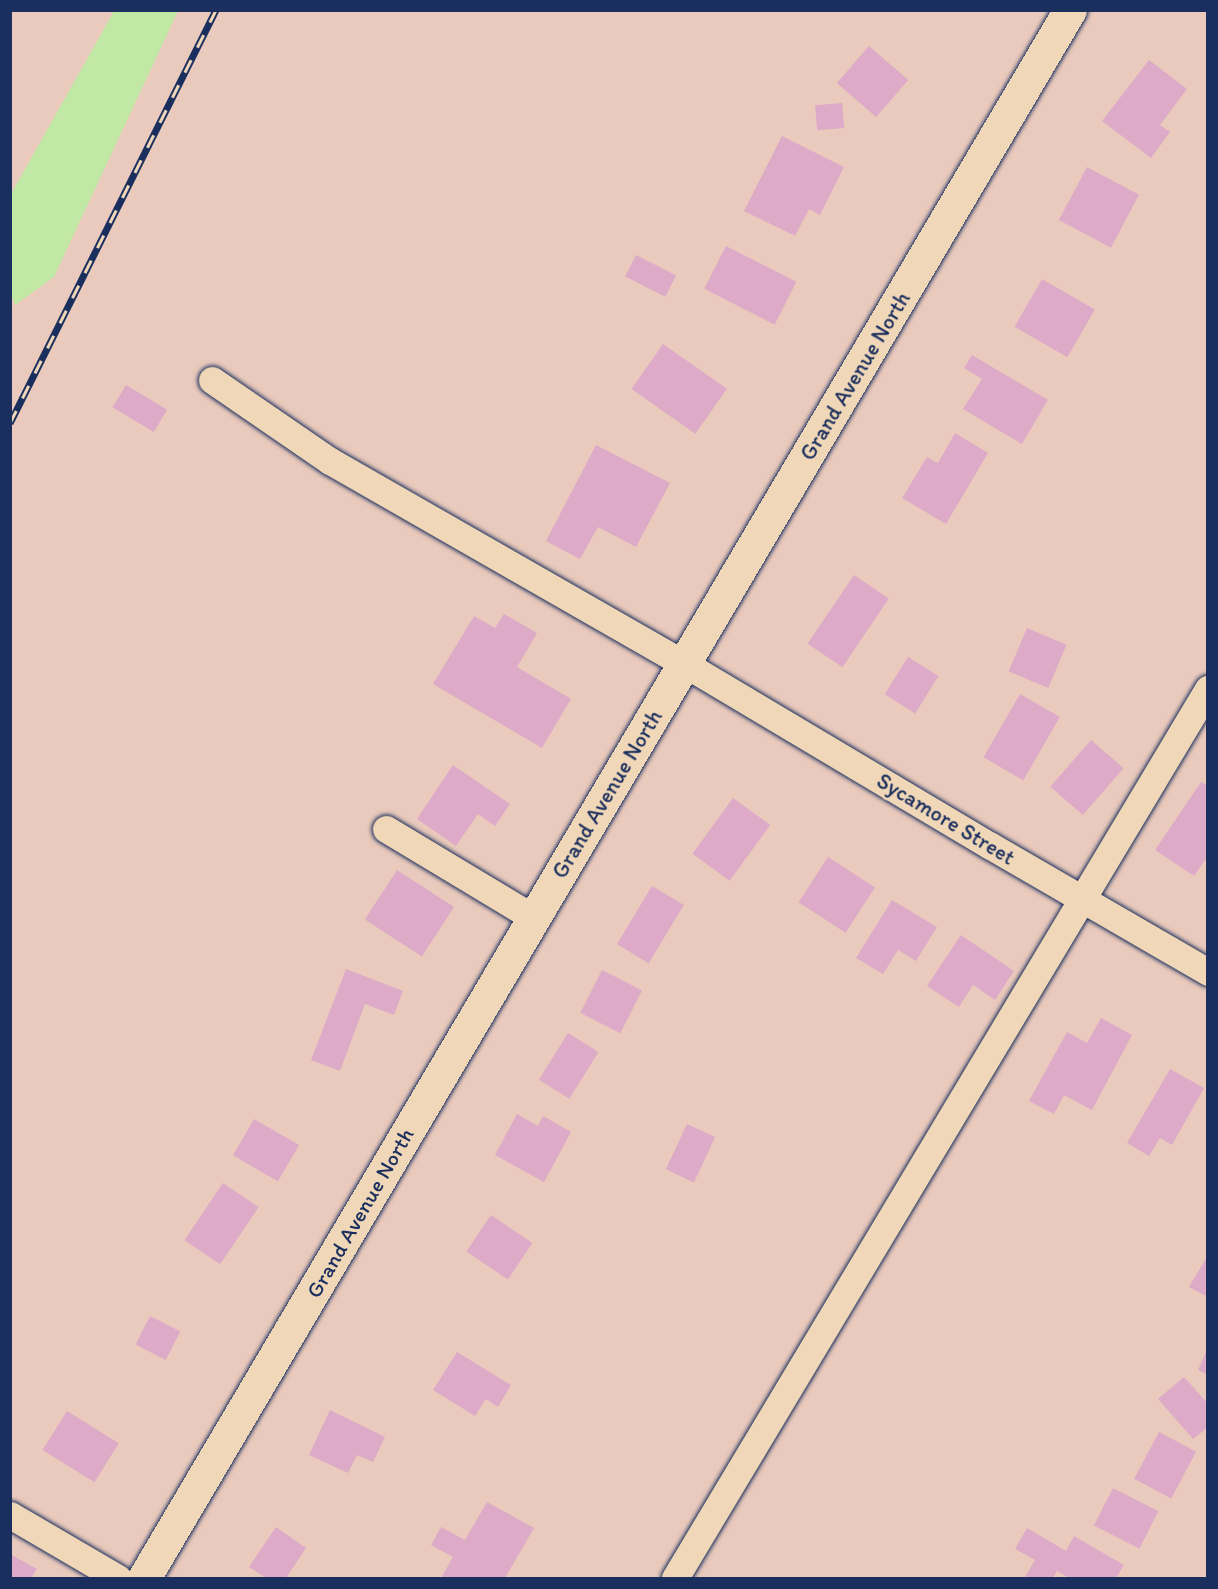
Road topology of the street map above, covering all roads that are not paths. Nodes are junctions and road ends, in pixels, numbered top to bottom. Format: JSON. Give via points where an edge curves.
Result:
{"nodes":[{"id":1,"x":1070,"y":10,"type":"edge"},
{"id":2,"x":212,"y":380,"type":"dead end"},
{"id":3,"x":685,"y":664,"type":"junction"},
{"id":4,"x":1208,"y":690,"type":"edge"},
{"id":5,"x":386,"y":829,"type":"dead end"},
{"id":6,"x":1082,"y":899,"type":"junction"},
{"id":7,"x":534,"y":918,"type":"junction"},
{"id":8,"x":1208,"y":972,"type":"edge"},
{"id":9,"x":10,"y":1515,"type":"edge"},
{"id":10,"x":118,"y":1578,"type":"edge"},
{"id":11,"x":144,"y":1578,"type":"edge"},
{"id":12,"x":675,"y":1578,"type":"edge"}],
"edges":[{"from":1,"to":3,"type":"main road","name":"Grand Avenue North"},
{"from":2,"to":3,"type":"street","name":"Sycamore Street","via":[[330,461]]},
{"from":3,"to":6,"type":"street","name":"Sycamore Street"},
{"from":3,"to":7,"type":"main road","name":"Grand Avenue North"},
{"from":4,"to":6,"type":"street"},
{"from":5,"to":7,"type":"street"},
{"from":6,"to":8,"type":"street","name":"Sycamore Street"},
{"from":6,"to":12,"type":"street"},
{"from":7,"to":11,"type":"main road","name":"Grand Avenue North"},
{"from":9,"to":10,"type":"street"}]}
